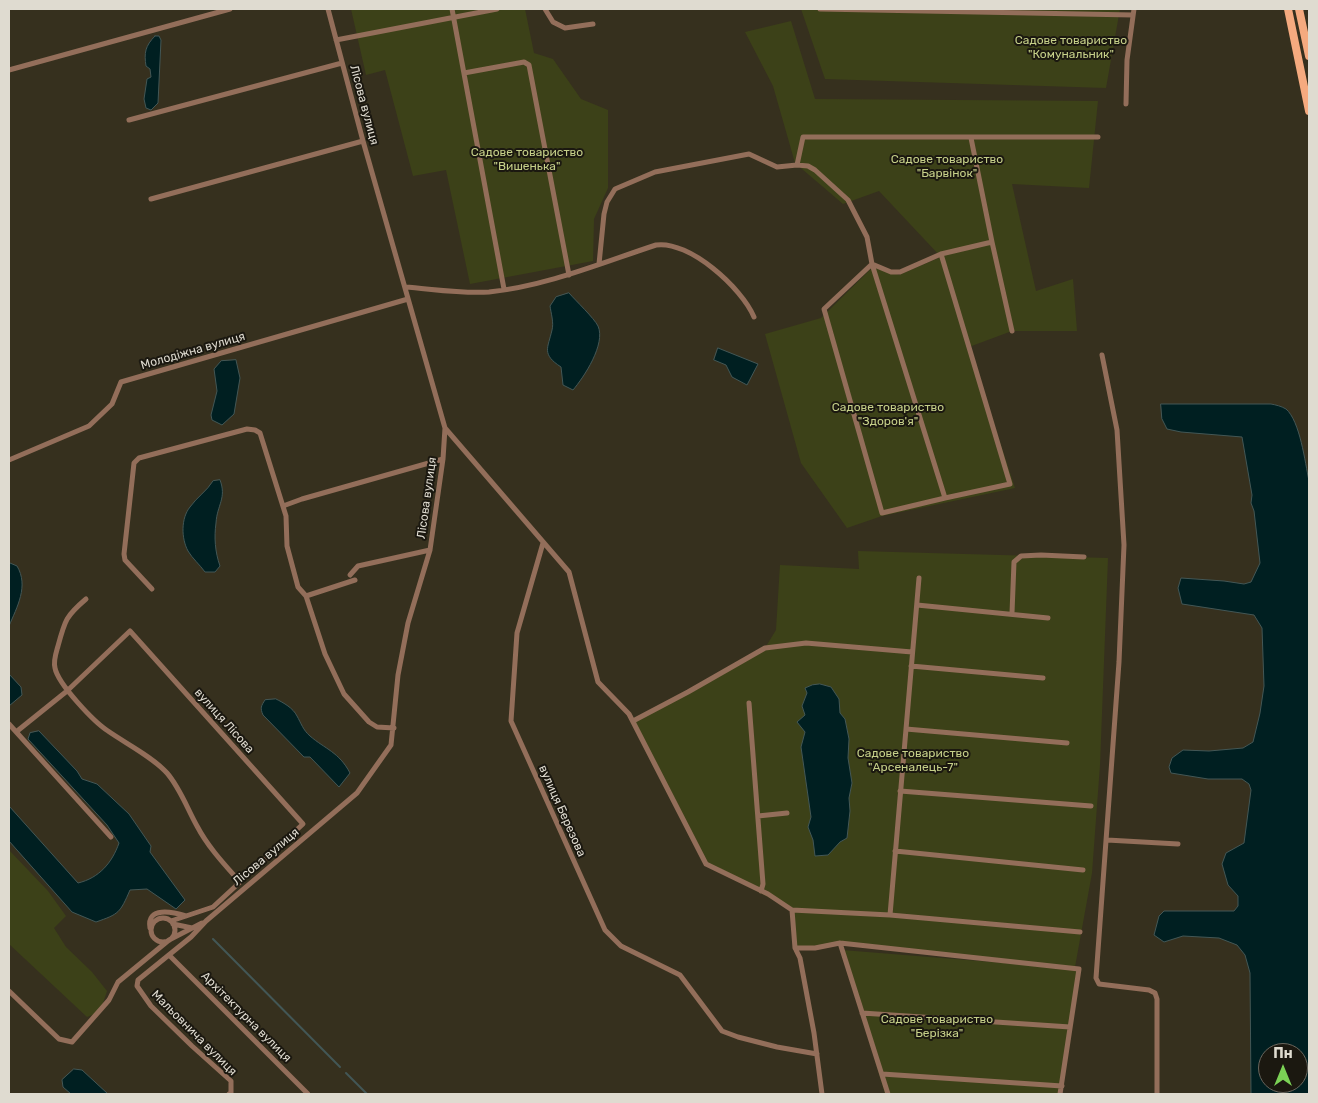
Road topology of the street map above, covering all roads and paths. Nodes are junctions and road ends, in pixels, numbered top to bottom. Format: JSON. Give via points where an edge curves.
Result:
{"nodes":[{"id":1,"x":230,"y":9,"type":"edge"},
{"id":2,"x":328,"y":9,"type":"edge"},
{"id":3,"x":452,"y":9,"type":"edge"},
{"id":4,"x":497,"y":9,"type":"edge"},
{"id":5,"x":544,"y":9,"type":"edge"},
{"id":6,"x":820,"y":9,"type":"edge"},
{"id":7,"x":1119,"y":9,"type":"edge"},
{"id":8,"x":1134,"y":9,"type":"edge"},
{"id":9,"x":1288,"y":9,"type":"edge"},
{"id":10,"x":1299,"y":9,"type":"edge"},
{"id":11,"x":1118,"y":15,"type":"junction"},
{"id":12,"x":1133,"y":15,"type":"junction"},
{"id":13,"x":453,"y":16,"type":"junction"},
{"id":14,"x":593,"y":24,"type":"dead end"},
{"id":15,"x":336,"y":40,"type":"junction"},
{"id":16,"x":1309,"y":56,"type":"edge"},
{"id":17,"x":342,"y":63,"type":"junction"},
{"id":18,"x":9,"y":70,"type":"edge"},
{"id":19,"x":464,"y":73,"type":"junction"},
{"id":20,"x":1126,"y":104,"type":"dead end"},
{"id":21,"x":1309,"y":111,"type":"edge"},
{"id":22,"x":129,"y":120,"type":"dead end"},
{"id":23,"x":1098,"y":137,"type":"dead end"},
{"id":24,"x":971,"y":138,"type":"junction"},
{"id":25,"x":364,"y":141,"type":"junction"},
{"id":26,"x":797,"y":165,"type":"junction"},
{"id":27,"x":151,"y":199,"type":"dead end"},
{"id":28,"x":992,"y":242,"type":"junction"},
{"id":29,"x":941,"y":254,"type":"junction"},
{"id":30,"x":599,"y":264,"type":"junction"},
{"id":31,"x":872,"y":264,"type":"junction"},
{"id":32,"x":569,"y":276,"type":"junction"},
{"id":33,"x":405,"y":287,"type":"junction"},
{"id":34,"x":504,"y":289,"type":"junction"},
{"id":35,"x":408,"y":299,"type":"junction"},
{"id":36,"x":754,"y":317,"type":"dead end"},
{"id":37,"x":1012,"y":331,"type":"dead end"},
{"id":38,"x":1102,"y":355,"type":"dead end"},
{"id":39,"x":445,"y":428,"type":"junction"},
{"id":40,"x":443,"y":459,"type":"junction"},
{"id":41,"x":9,"y":460,"type":"edge"},
{"id":42,"x":945,"y":498,"type":"junction"},
{"id":43,"x":283,"y":506,"type":"junction"},
{"id":44,"x":543,"y":543,"type":"junction"},
{"id":45,"x":430,"y":550,"type":"junction"},
{"id":46,"x":1084,"y":557,"type":"dead end"},
{"id":47,"x":350,"y":575,"type":"dead end"},
{"id":48,"x":919,"y":578,"type":"dead end"},
{"id":49,"x":355,"y":580,"type":"dead end"},
{"id":50,"x":152,"y":589,"type":"dead end"},
{"id":51,"x":306,"y":596,"type":"junction"},
{"id":52,"x":86,"y":599,"type":"dead end"},
{"id":53,"x":917,"y":605,"type":"junction"},
{"id":54,"x":1012,"y":613,"type":"junction"},
{"id":55,"x":1048,"y":618,"type":"dead end"},
{"id":56,"x":912,"y":652,"type":"junction"},
{"id":57,"x":911,"y":666,"type":"junction"},
{"id":58,"x":1043,"y":678,"type":"dead end"},
{"id":59,"x":67,"y":691,"type":"junction"},
{"id":60,"x":749,"y":703,"type":"dead end"},
{"id":61,"x":633,"y":721,"type":"junction"},
{"id":62,"x":9,"y":724,"type":"edge"},
{"id":63,"x":394,"y":728,"type":"junction"},
{"id":64,"x":906,"y":729,"type":"junction"},
{"id":65,"x":16,"y":732,"type":"junction"},
{"id":66,"x":1066,"y":743,"type":"dead end"},
{"id":67,"x":900,"y":790,"type":"junction"},
{"id":68,"x":1091,"y":806,"type":"dead end"},
{"id":69,"x":787,"y":813,"type":"dead end"},
{"id":70,"x":758,"y":816,"type":"junction"},
{"id":71,"x":111,"y":838,"type":"dead end"},
{"id":72,"x":1107,"y":840,"type":"junction"},
{"id":73,"x":1178,"y":844,"type":"dead end"},
{"id":74,"x":895,"y":851,"type":"junction"},
{"id":75,"x":1083,"y":870,"type":"dead end"},
{"id":76,"x":240,"y":882,"type":"junction"},
{"id":77,"x":761,"y":891,"type":"junction"},
{"id":78,"x":792,"y":910,"type":"junction"},
{"id":79,"x":890,"y":915,"type":"junction"},
{"id":80,"x":187,"y":916,"type":"junction"},
{"id":81,"x":206,"y":921,"type":"junction"},
{"id":82,"x":172,"y":922,"type":"junction"},
{"id":83,"x":193,"y":928,"type":"junction"},
{"id":84,"x":151,"y":932,"type":"junction"},
{"id":85,"x":1080,"y":932,"type":"dead end"},
{"id":86,"x":169,"y":940,"type":"junction"},
{"id":87,"x":840,"y":943,"type":"junction"},
{"id":88,"x":795,"y":948,"type":"junction"},
{"id":89,"x":169,"y":955,"type":"junction"},
{"id":90,"x":9,"y":991,"type":"edge"},
{"id":91,"x":862,"y":1013,"type":"junction"},
{"id":92,"x":1070,"y":1026,"type":"junction"},
{"id":93,"x":817,"y":1054,"type":"junction"},
{"id":94,"x":882,"y":1074,"type":"junction"},
{"id":95,"x":1062,"y":1086,"type":"junction"},
{"id":96,"x":229,"y":1094,"type":"edge"},
{"id":97,"x":308,"y":1094,"type":"edge"},
{"id":98,"x":822,"y":1094,"type":"edge"},
{"id":99,"x":888,"y":1094,"type":"edge"},
{"id":100,"x":1060,"y":1094,"type":"edge"},
{"id":101,"x":1157,"y":1094,"type":"edge"}],
"edges":[{"from":1,"to":18,"type":"street"},
{"from":2,"to":15,"type":"street","name":"Лісова вулиця"},
{"from":3,"to":13,"type":"street"},
{"from":4,"to":13,"type":"street"},
{"from":5,"to":14,"type":"street","via":[[553,22],[565,28]]},
{"from":6,"to":11,"type":"street"},
{"from":7,"to":11,"type":"street"},
{"from":8,"to":12,"type":"street"},
{"from":9,"to":21,"type":"main road"},
{"from":10,"to":16,"type":"main road"},
{"from":11,"to":12,"type":"street"},
{"from":12,"to":20,"type":"street"},
{"from":13,"to":15,"type":"street"},
{"from":13,"to":19,"type":"street"},
{"from":15,"to":17,"type":"street","name":"Лісова вулиця"},
{"from":17,"to":22,"type":"street"},
{"from":17,"to":25,"type":"street","name":"Лісова вулиця"},
{"from":19,"to":32,"type":"street","via":[[528,62]]},
{"from":19,"to":34,"type":"street"},
{"from":23,"to":24,"type":"street"},
{"from":24,"to":26,"type":"street","via":[[802,137]]},
{"from":24,"to":28,"type":"street"},
{"from":25,"to":27,"type":"street"},
{"from":25,"to":33,"type":"street","name":"Лісова вулиця"},
{"from":26,"to":30,"type":"street","via":[[777,167],[749,154],[654,172],[615,189],[604,214]]},
{"from":26,"to":31,"type":"street","via":[[815,170],[848,200],[867,237]]},
{"from":28,"to":29,"type":"street"},
{"from":28,"to":37,"type":"street"},
{"from":29,"to":31,"type":"street","via":[[900,272]]},
{"from":29,"to":42,"type":"street","via":[[1010,484]]},
{"from":30,"to":32,"type":"street"},
{"from":30,"to":36,"type":"street","via":[[656,245],[673,245],[702,260],[725,278],[748,304]]},
{"from":31,"to":42,"type":"street"},
{"from":31,"to":42,"type":"street","via":[[824,308],[882,513]]},
{"from":32,"to":34,"type":"street"},
{"from":33,"to":34,"type":"street","via":[[488,292]]},
{"from":33,"to":35,"type":"street","name":"Лісова вулиця"},
{"from":35,"to":39,"type":"street","name":"Лісова вулиця"},
{"from":35,"to":41,"type":"street","name":"Молодіжна вулиця","via":[[121,382],[112,404],[88,426]]},
{"from":38,"to":72,"type":"street","via":[[1117,430],[1124,545]]},
{"from":39,"to":40,"type":"street","name":"Лісова вулиця"},
{"from":39,"to":44,"type":"street"},
{"from":40,"to":43,"type":"street"},
{"from":40,"to":45,"type":"street","name":"Лісова вулиця"},
{"from":43,"to":50,"type":"street","via":[[260,433],[255,430],[139,458],[134,463],[124,554],[125,560]]},
{"from":43,"to":51,"type":"street","via":[[287,546],[298,587]]},
{"from":44,"to":61,"type":"street","via":[[569,572],[598,682]]},
{"from":44,"to":93,"type":"street","name":"вулиця Березова","via":[[517,633],[510,721],[605,930],[621,946],[680,975],[722,1031],[776,1047]]},
{"from":45,"to":47,"type":"street","via":[[358,566]]},
{"from":45,"to":63,"type":"street","name":"Лісова вулиця","via":[[408,623],[398,675]]},
{"from":46,"to":54,"type":"street","via":[[1021,556],[1014,562]]},
{"from":48,"to":53,"type":"street"},
{"from":49,"to":51,"type":"street"},
{"from":51,"to":63,"type":"street","via":[[325,654],[344,694],[376,727]]},
{"from":52,"to":59,"type":"street","via":[[64,621],[55,658],[57,676]]},
{"from":53,"to":54,"type":"street"},
{"from":53,"to":56,"type":"street"},
{"from":54,"to":55,"type":"street"},
{"from":56,"to":57,"type":"street"},
{"from":56,"to":61,"type":"street","via":[[806,643],[765,648]]},
{"from":57,"to":58,"type":"street"},
{"from":57,"to":64,"type":"street"},
{"from":59,"to":65,"type":"street"},
{"from":59,"to":76,"type":"street","via":[[106,730],[166,772],[213,853]]},
{"from":59,"to":76,"type":"street","name":"вулиця Лісова","via":[[130,632],[303,824]]},
{"from":60,"to":70,"type":"street"},
{"from":61,"to":77,"type":"street","via":[[706,864]]},
{"from":62,"to":65,"type":"street"},
{"from":63,"to":81,"type":"street","name":"Лісова вулиця","via":[[391,745],[357,793]]},
{"from":64,"to":66,"type":"street"},
{"from":64,"to":67,"type":"street"},
{"from":65,"to":71,"type":"street"},
{"from":67,"to":68,"type":"street"},
{"from":67,"to":74,"type":"street"},
{"from":69,"to":70,"type":"street"},
{"from":70,"to":77,"type":"street"},
{"from":72,"to":73,"type":"street"},
{"from":72,"to":101,"type":"street","via":[[1096,978],[1100,984],[1149,990],[1155,994]]},
{"from":74,"to":75,"type":"street"},
{"from":74,"to":79,"type":"street"},
{"from":76,"to":80,"type":"street","via":[[213,907]]},
{"from":77,"to":78,"type":"street"},
{"from":78,"to":79,"type":"street"},
{"from":78,"to":88,"type":"street"},
{"from":79,"to":85,"type":"street"},
{"from":80,"to":82,"type":"street"},
{"from":80,"to":84,"type":"street","via":[[171,912],[153,915],[149,926]]},
{"from":81,"to":83,"type":"street"},
{"from":81,"to":89,"type":"street"},
{"from":82,"to":83,"type":"street"},
{"from":82,"to":84,"type":"street","via":[[159,919]]},
{"from":82,"to":86,"type":"street","via":[[174,935]]},
{"from":83,"to":86,"type":"street"},
{"from":84,"to":86,"type":"street","via":[[158,941]]},
{"from":86,"to":90,"type":"street","via":[[118,982],[109,1000],[72,1042],[59,1038]]},
{"from":87,"to":88,"type":"street"},
{"from":87,"to":91,"type":"street"},
{"from":87,"to":92,"type":"street","via":[[1079,970]]},
{"from":88,"to":93,"type":"street","via":[[800,958]]},
{"from":89,"to":96,"type":"street","name":"Мальовнича вулиця","via":[[138,980],[136,986],[151,1006],[231,1081]]},
{"from":89,"to":97,"type":"street","name":"Архітектурна вулиця"},
{"from":91,"to":92,"type":"street"},
{"from":91,"to":94,"type":"street"},
{"from":92,"to":95,"type":"street"},
{"from":93,"to":98,"type":"street"},
{"from":94,"to":95,"type":"street"},
{"from":94,"to":99,"type":"street"},
{"from":95,"to":100,"type":"street"}]}
